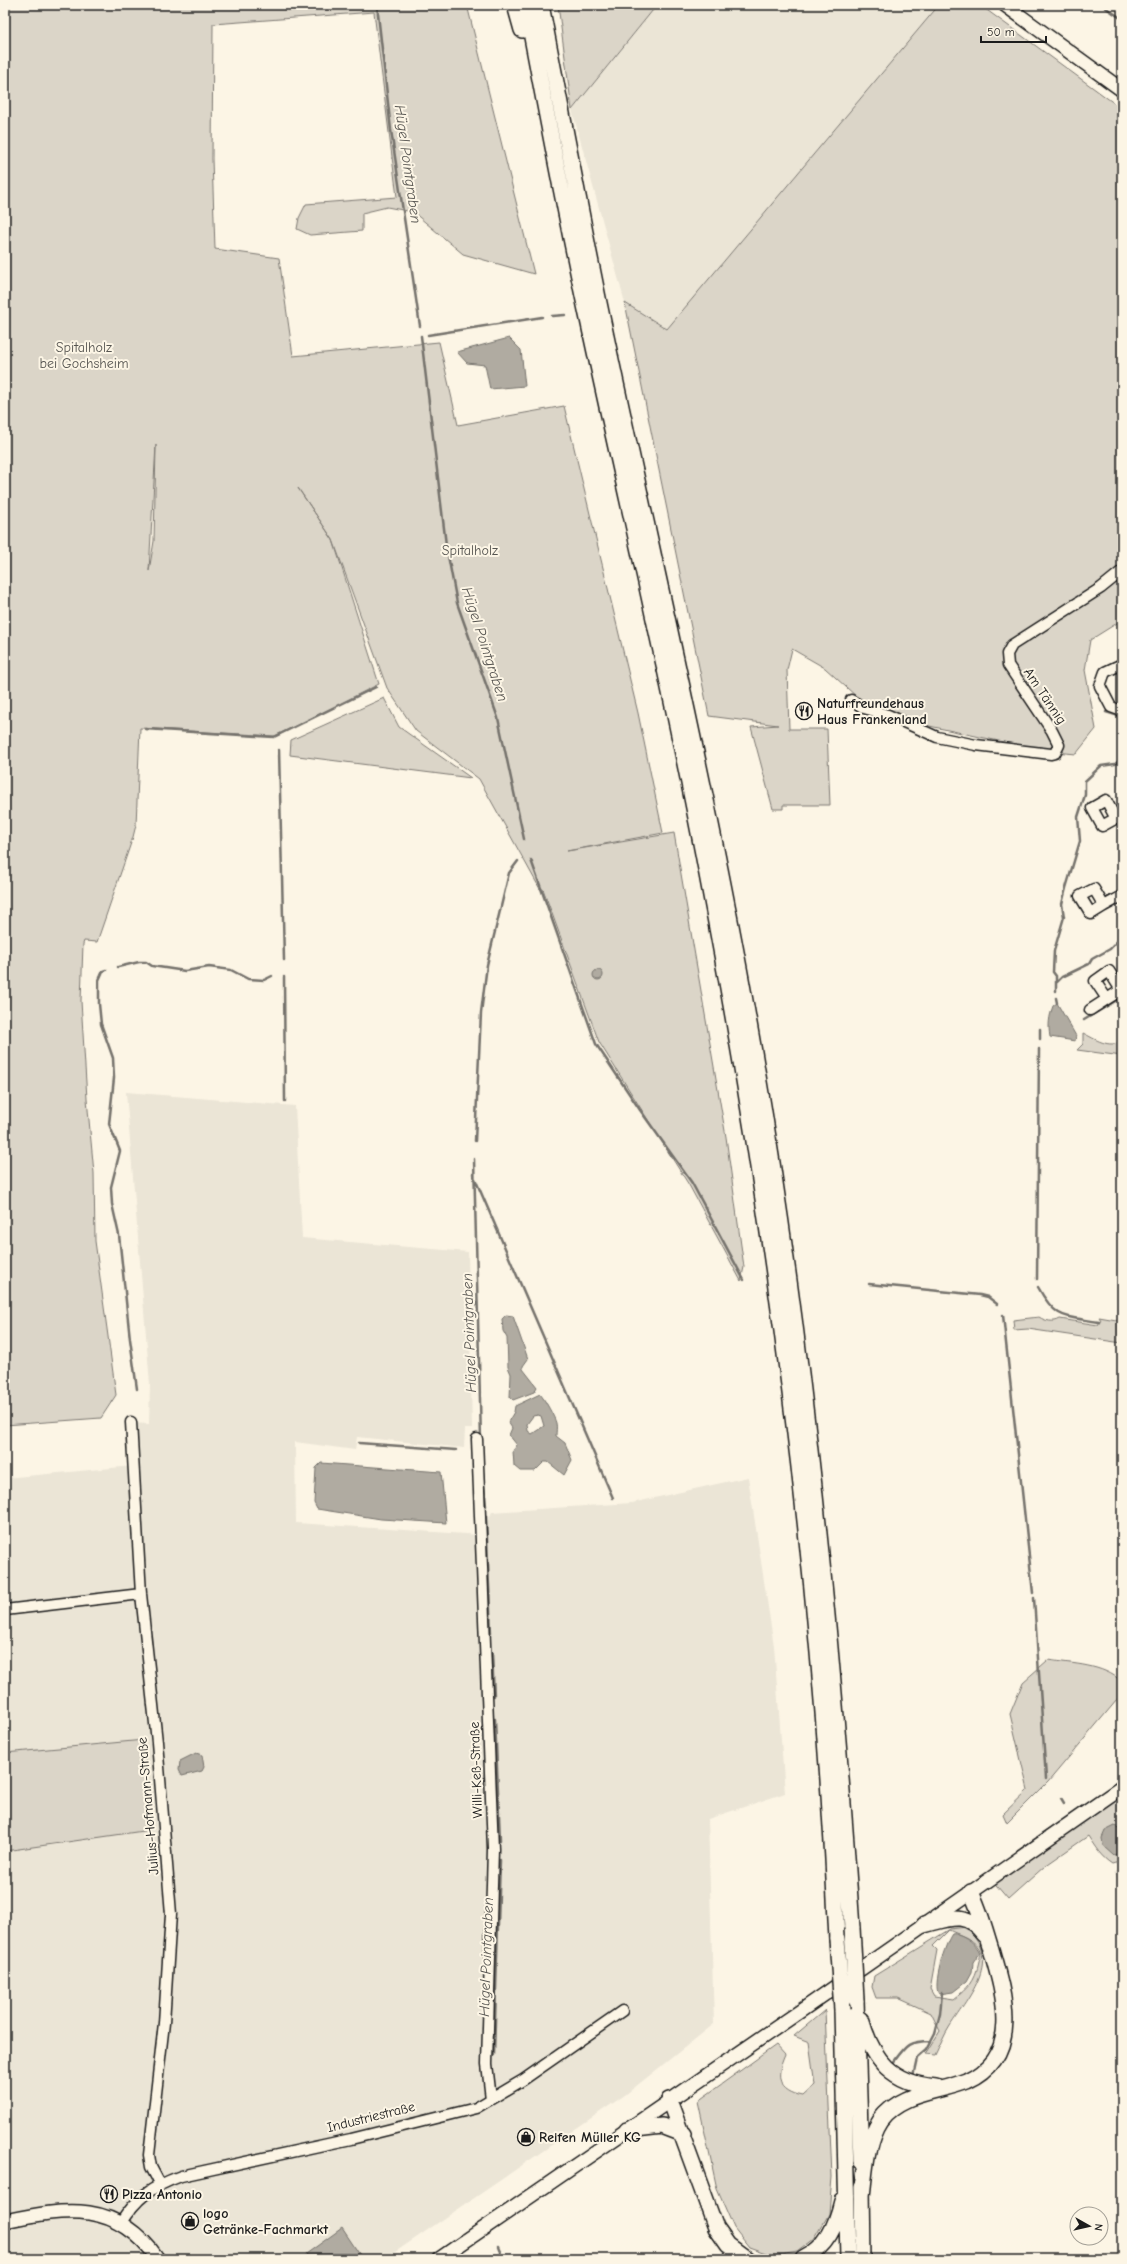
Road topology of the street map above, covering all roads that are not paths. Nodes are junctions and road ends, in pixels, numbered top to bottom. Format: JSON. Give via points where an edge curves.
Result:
{"nodes":[{"id":1,"x":515,"y":5,"type":"edge"},
{"id":2,"x":526,"y":5,"type":"edge"},
{"id":3,"x":541,"y":5,"type":"edge"},
{"id":4,"x":1005,"y":5,"type":"edge"},
{"id":5,"x":541,"y":82,"type":"junction"},
{"id":6,"x":1122,"y":90,"type":"edge"},
{"id":7,"x":1122,"y":571,"type":"edge"},
{"id":8,"x":1122,"y":664,"type":"edge"},
{"id":9,"x":851,"y":700,"type":"dead end"},
{"id":10,"x":1122,"y":711,"type":"edge"},
{"id":11,"x":1122,"y":896,"type":"edge"},
{"id":12,"x":1104,"y":906,"type":"dead end"},
{"id":13,"x":1122,"y":989,"type":"edge"},
{"id":14,"x":1107,"y":999,"type":"junction"},
{"id":15,"x":1090,"y":1010,"type":"dead end"},
{"id":16,"x":131,"y":1422,"type":"dead end"},
{"id":17,"x":477,"y":1439,"type":"dead end"},
{"id":18,"x":141,"y":1594,"type":"junction"},
{"id":19,"x":5,"y":1610,"type":"edge"},
{"id":20,"x":1122,"y":1786,"type":"edge"},
{"id":21,"x":971,"y":1892,"type":"junction"},
{"id":22,"x":924,"y":1925,"type":"junction"},
{"id":23,"x":988,"y":1938,"type":"junction"},
{"id":24,"x":856,"y":2000,"type":"junction"},
{"id":25,"x":622,"y":2011,"type":"dead end"},
{"id":26,"x":939,"y":2088,"type":"junction"},
{"id":27,"x":491,"y":2099,"type":"junction"},
{"id":28,"x":669,"y":2100,"type":"junction"},
{"id":29,"x":627,"y":2130,"type":"junction"},
{"id":30,"x":683,"y":2134,"type":"junction"},
{"id":31,"x":846,"y":2180,"type":"junction"},
{"id":32,"x":160,"y":2184,"type":"junction"},
{"id":33,"x":862,"y":2196,"type":"junction"},
{"id":34,"x":5,"y":2221,"type":"edge"},
{"id":35,"x":120,"y":2224,"type":"junction"},
{"id":36,"x":158,"y":2259,"type":"edge"},
{"id":37,"x":439,"y":2259,"type":"edge"},
{"id":38,"x":747,"y":2259,"type":"edge"},
{"id":39,"x":803,"y":2259,"type":"edge"},
{"id":40,"x":848,"y":2259,"type":"edge"},
{"id":41,"x":863,"y":2259,"type":"edge"}],
"edges":[{"from":1,"to":5,"type":"highway"},
{"from":2,"to":5,"type":"highway"},
{"from":3,"to":24,"type":"highway","bridge":true,"via":[[601,312],[707,800],[761,1092],[815,1482],[838,1725]]},
{"from":4,"to":6,"type":"main road"},
{"from":5,"to":31,"type":"highway","bridge":true,"via":[[588,318],[702,849],[756,1149],[803,1508],[824,1728],[842,2010]]},
{"from":7,"to":9,"type":"street","name":"Am Tännig","via":[[1101,588],[1012,645],[1007,654],[1008,665],[1059,744],[1055,753],[976,745],[937,737],[888,715],[864,708]]},
{"from":8,"to":10,"type":"street","via":[[1105,672],[1100,686],[1111,707]]},
{"from":11,"to":12,"type":"street"},
{"from":13,"to":14,"type":"street"},
{"from":13,"to":14,"type":"street","via":[[1110,971],[1095,981]]},
{"from":14,"to":15,"type":"street"},
{"from":16,"to":18,"type":"street","name":"Julius-Hofmann-Straße"},
{"from":17,"to":27,"type":"street","name":"Willi-Keß-Straße","via":[[493,1849],[487,2064]]},
{"from":18,"to":19,"type":"street"},
{"from":18,"to":32,"type":"street","name":"Julius-Hofmann-Straße","via":[[171,1903],[164,2023],[149,2155],[151,2166]]},
{"from":20,"to":21,"type":"main road"},
{"from":21,"to":22,"type":"main road"},
{"from":21,"to":23,"type":"highway"},
{"from":22,"to":23,"type":"highway","via":[[949,1918],[971,1920]]},
{"from":22,"to":28,"type":"main road"},
{"from":23,"to":26,"type":"highway","via":[[1006,2009],[1003,2040],[989,2064],[977,2075],[961,2083]]},
{"from":24,"to":26,"type":"highway","via":[[870,2046],[888,2069],[907,2082]]},
{"from":24,"to":33,"type":"highway"},
{"from":25,"to":27,"type":"street","name":"Industriestraße","via":[[523,2080]]},
{"from":26,"to":33,"type":"highway","via":[[899,2103],[880,2121],[872,2137]]},
{"from":27,"to":32,"type":"street","name":"Industriestraße","via":[[476,2108],[351,2139],[181,2176]]},
{"from":28,"to":29,"type":"main road"},
{"from":28,"to":30,"type":"highway"},
{"from":29,"to":30,"type":"highway","via":[[662,2126]]},
{"from":29,"to":37,"type":"main road"},
{"from":30,"to":38,"type":"highway","via":[[716,2228],[728,2245]]},
{"from":31,"to":39,"type":"highway","via":[[839,2213],[830,2236]]},
{"from":31,"to":40,"type":"highway"},
{"from":32,"to":35,"type":"street","name":"Industriestraße","via":[[135,2202]]},
{"from":33,"to":41,"type":"highway"},
{"from":34,"to":35,"type":"main road","via":[[51,2211],[74,2211],[99,2215]]},
{"from":35,"to":36,"type":"main road","via":[[144,2242]]}]}
